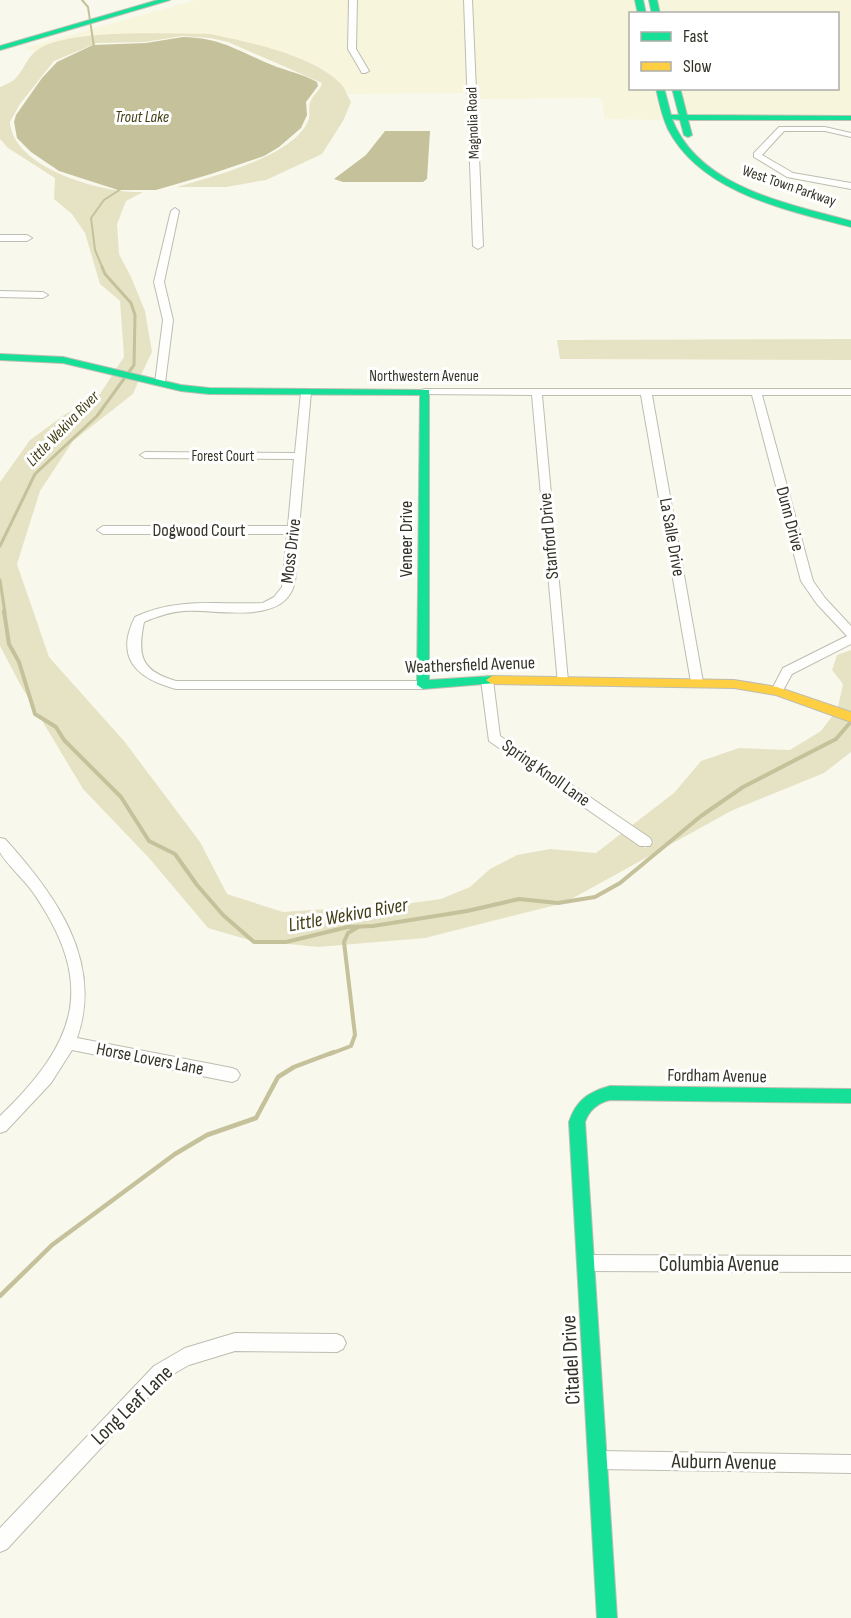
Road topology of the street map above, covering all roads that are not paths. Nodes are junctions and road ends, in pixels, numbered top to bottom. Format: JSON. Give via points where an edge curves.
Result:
{"nodes":[{"id":1,"x":130,"y":0,"type":"edge"},
{"id":2,"x":166,"y":0,"type":"edge"},
{"id":3,"x":353,"y":0,"type":"edge"},
{"id":4,"x":468,"y":0,"type":"edge"},
{"id":5,"x":106,"y":12,"type":"junction"},
{"id":6,"x":74,"y":21,"type":"junction"},
{"id":7,"x":0,"y":37,"type":"edge"},
{"id":8,"x":0,"y":48,"type":"edge"},
{"id":9,"x":365,"y":71,"type":"dead end"},
{"id":10,"x":661,"y":90,"type":"edge"},
{"id":11,"x":676,"y":90,"type":"edge"},
{"id":12,"x":675,"y":117,"type":"junction"},
{"id":13,"x":851,"y":118,"type":"edge"},
{"id":14,"x":851,"y":135,"type":"edge"},
{"id":15,"x":851,"y":186,"type":"edge"},
{"id":16,"x":175,"y":211,"type":"dead end"},
{"id":17,"x":851,"y":217,"type":"edge"},
{"id":18,"x":851,"y":224,"type":"edge"},
{"id":19,"x":0,"y":238,"type":"edge"},
{"id":20,"x":27,"y":238,"type":"dead end"},
{"id":21,"x":478,"y":246,"type":"dead end"},
{"id":22,"x":0,"y":294,"type":"edge"},
{"id":23,"x":43,"y":295,"type":"dead end"},
{"id":24,"x":0,"y":357,"type":"edge"},
{"id":25,"x":160,"y":383,"type":"junction"},
{"id":26,"x":306,"y":392,"type":"junction"},
{"id":27,"x":426,"y":392,"type":"junction"},
{"id":28,"x":537,"y":392,"type":"junction"},
{"id":29,"x":646,"y":392,"type":"junction"},
{"id":30,"x":756,"y":392,"type":"junction"},
{"id":31,"x":851,"y":392,"type":"edge"},
{"id":32,"x":144,"y":455,"type":"dead end"},
{"id":33,"x":301,"y":456,"type":"junction"},
{"id":34,"x":103,"y":530,"type":"dead end"},
{"id":35,"x":295,"y":530,"type":"junction"},
{"id":36,"x":139,"y":620,"type":"joint"},
{"id":37,"x":851,"y":633,"type":"edge"},
{"id":38,"x":851,"y":639,"type":"edge"},
{"id":39,"x":487,"y":681,"type":"junction"},
{"id":40,"x":562,"y":681,"type":"junction"},
{"id":41,"x":697,"y":682,"type":"junction"},
{"id":42,"x":423,"y":685,"type":"junction"},
{"id":43,"x":777,"y":691,"type":"junction"},
{"id":44,"x":851,"y":717,"type":"edge"},
{"id":45,"x":645,"y":842,"type":"dead end"},
{"id":46,"x":0,"y":843,"type":"edge"},
{"id":47,"x":68,"y":1043,"type":"junction"},
{"id":48,"x":232,"y":1075,"type":"dead end"},
{"id":49,"x":851,"y":1096,"type":"edge"},
{"id":50,"x":585,"y":1102,"type":"joint"},
{"id":51,"x":0,"y":1126,"type":"edge"},
{"id":52,"x":587,"y":1263,"type":"junction"},
{"id":53,"x":851,"y":1264,"type":"edge"},
{"id":54,"x":337,"y":1343,"type":"dead end"},
{"id":55,"x":598,"y":1460,"type":"junction"},
{"id":56,"x":851,"y":1464,"type":"edge"},
{"id":57,"x":0,"y":1542,"type":"edge"},
{"id":58,"x":608,"y":1618,"type":"edge"}],
"edges":[{"from":1,"to":5,"type":"street"},
{"from":2,"to":5,"type":"street"},
{"from":3,"to":9,"type":"street","via":[[352,48]]},
{"from":4,"to":21,"type":"street","name":"Magnolia Road"},
{"from":5,"to":6,"type":"street"},
{"from":6,"to":7,"type":"street"},
{"from":6,"to":8,"type":"street"},
{"from":10,"to":12,"type":"street","name":"West Town Parkway"},
{"from":11,"to":12,"type":"street","name":"West Town Parkway"},
{"from":12,"to":13,"type":"street"},
{"from":12,"to":17,"type":"street","name":"West Town Parkway","via":[[695,146],[730,174],[763,189]]},
{"from":12,"to":18,"type":"street","name":"West Town Parkway","via":[[681,145],[701,166],[766,198]]},
{"from":14,"to":15,"type":"street","via":[[825,129],[782,129],[757,155],[790,175]]},
{"from":16,"to":25,"type":"street","via":[[159,282],[168,320]]},
{"from":19,"to":20,"type":"street"},
{"from":22,"to":23,"type":"street"},
{"from":24,"to":25,"type":"street","name":"Northwestern Avenue","via":[[63,360]]},
{"from":25,"to":26,"type":"street","name":"Northwestern Avenue","via":[[215,392]]},
{"from":26,"to":27,"type":"street","name":"Northwestern Avenue"},
{"from":26,"to":33,"type":"street","name":"Moss Drive"},
{"from":27,"to":28,"type":"street","name":"Northwestern Avenue"},
{"from":27,"to":42,"type":"street","name":"Veneer Drive"},
{"from":28,"to":29,"type":"street","name":"Northwestern Avenue"},
{"from":28,"to":40,"type":"street","name":"Stanford Drive"},
{"from":29,"to":30,"type":"street","name":"Northwestern Avenue"},
{"from":29,"to":41,"type":"street","name":"La Salle Drive"},
{"from":30,"to":31,"type":"street","name":"Northwestern Avenue"},
{"from":30,"to":37,"type":"street","name":"Dunn Drive","via":[[807,581]]},
{"from":32,"to":33,"type":"street","name":"Forest Court"},
{"from":33,"to":35,"type":"street","name":"Moss Drive"},
{"from":34,"to":35,"type":"street","name":"Dogwood Court"},
{"from":35,"to":36,"type":"street","name":"Moss Drive","via":[[288,587],[276,602],[247,609],[164,608]]},
{"from":36,"to":42,"type":"street","name":"Weathersfield Avenue","via":[[134,637],[137,663],[145,675],[176,685]]},
{"from":38,"to":43,"type":"street","via":[[787,671]]},
{"from":39,"to":40,"type":"street","name":"Weathersfield Avenue"},
{"from":39,"to":42,"type":"street","name":"Weathersfield Avenue"},
{"from":39,"to":45,"type":"street","name":"Spring Knoll Lane","via":[[495,738]]},
{"from":40,"to":41,"type":"street","name":"Weathersfield Avenue"},
{"from":41,"to":43,"type":"street","name":"Weathersfield Avenue"},
{"from":43,"to":44,"type":"street","name":"Weathersfield Avenue"},
{"from":46,"to":47,"type":"street","via":[[37,886],[68,938],[79,991]]},
{"from":47,"to":48,"type":"street","name":"Horse Lovers Lane"},
{"from":47,"to":51,"type":"street","via":[[45,1080]]},
{"from":49,"to":50,"type":"street","name":"Fordham Avenue","via":[[610,1093]]},
{"from":50,"to":52,"type":"street","name":"Citadel Drive","via":[[577,1122]]},
{"from":52,"to":53,"type":"street","name":"Columbia Avenue"},
{"from":52,"to":55,"type":"street","name":"Citadel Drive"},
{"from":54,"to":57,"type":"street","name":"Long Leaf Lane","via":[[235,1342],[210,1347],[160,1372]]},
{"from":55,"to":56,"type":"street","name":"Auburn Avenue"},
{"from":55,"to":58,"type":"street","name":"Citadel Drive"}]}
